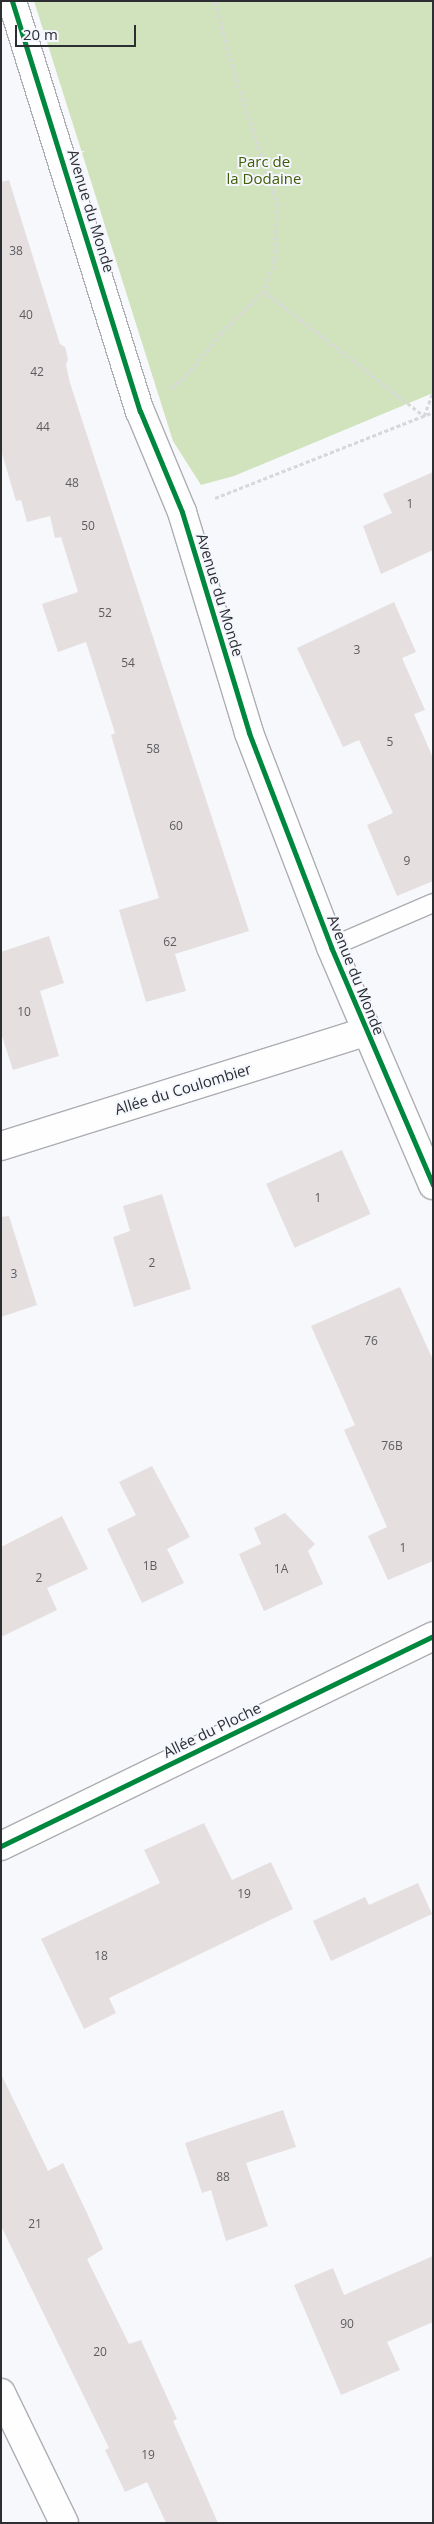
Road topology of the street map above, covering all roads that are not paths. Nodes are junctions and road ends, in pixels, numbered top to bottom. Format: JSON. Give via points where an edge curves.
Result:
{"nodes":[{"id":1,"x":12,"y":1,"type":"edge"},
{"id":2,"x":433,"y":903,"type":"edge"},
{"id":3,"x":331,"y":947,"type":"junction"},
{"id":4,"x":365,"y":1032,"type":"junction"},
{"id":5,"x":1,"y":1146,"type":"edge"},
{"id":6,"x":430,"y":1173,"type":"edge"},
{"id":7,"x":433,"y":1636,"type":"edge"},
{"id":8,"x":1,"y":1846,"type":"edge"},
{"id":9,"x":1,"y":2393,"type":"edge"},
{"id":10,"x":64,"y":2523,"type":"edge"}],
"edges":[{"from":1,"to":3,"type":"street","name":"Avenue du Monde","via":[[140,411],[182,512],[249,733]]},
{"from":2,"to":3,"type":"lane"},
{"from":3,"to":4,"type":"street","name":"Avenue du Monde"},
{"from":4,"to":5,"type":"street","name":"Allée du Coulombier"},
{"from":4,"to":6,"type":"street","name":"Avenue du Monde"},
{"from":7,"to":8,"type":"street","name":"Allée du Ploche"},
{"from":9,"to":10,"type":"street"}]}
